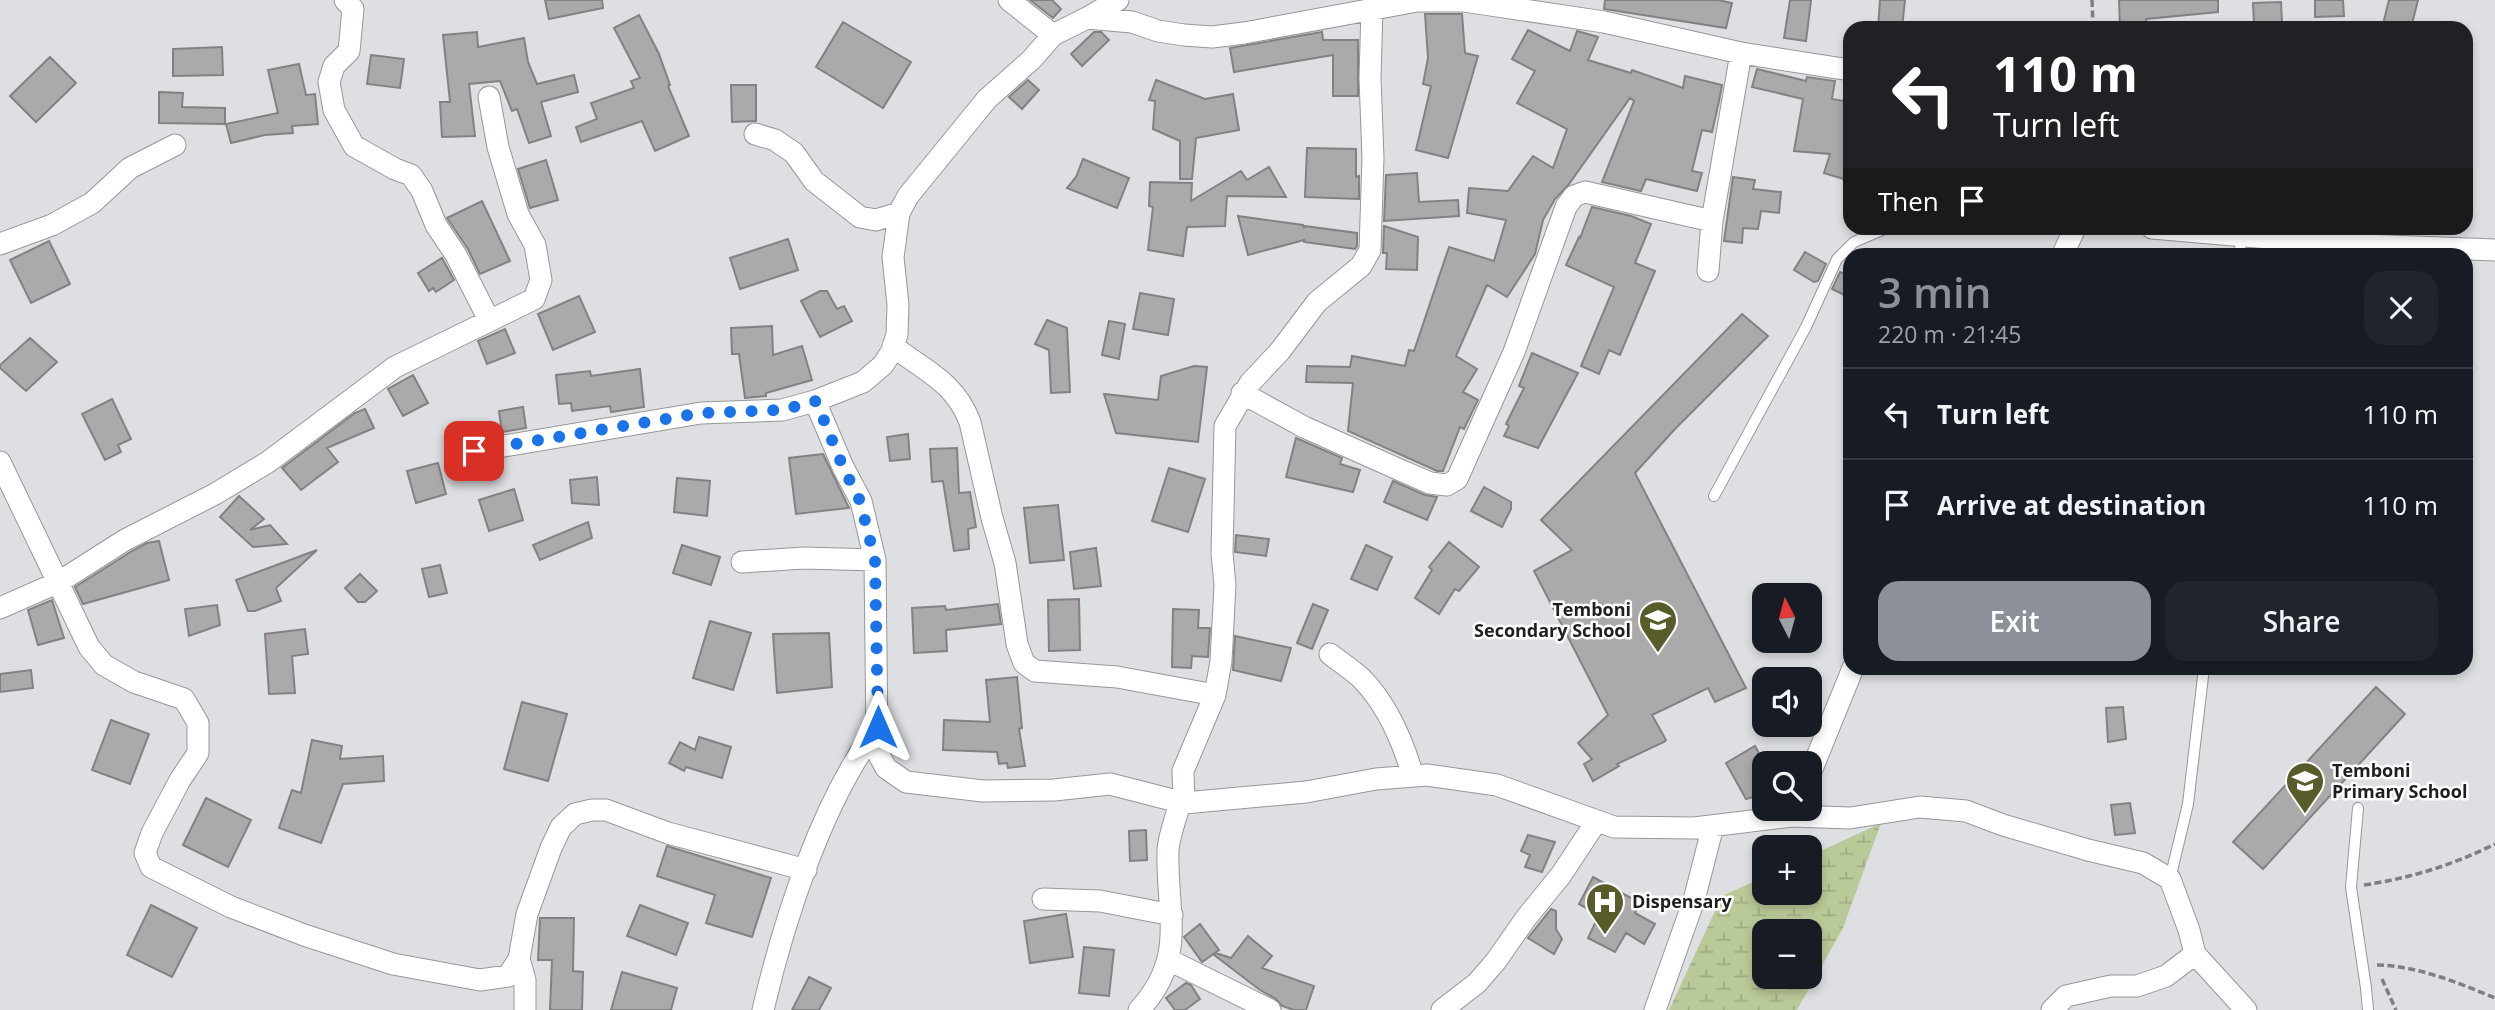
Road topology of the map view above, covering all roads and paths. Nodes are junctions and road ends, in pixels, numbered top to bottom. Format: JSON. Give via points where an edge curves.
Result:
{"nodes":[{"id":1,"x":345,"y":0,"type":"edge"},
{"id":2,"x":1009,"y":0,"type":"edge"},
{"id":3,"x":1417,"y":0,"type":"edge"},
{"id":4,"x":2092,"y":0,"type":"edge"},
{"id":5,"x":1115,"y":1,"type":"edge"},
{"id":6,"x":1371,"y":8,"type":"junction"},
{"id":7,"x":1087,"y":18,"type":"junction"},
{"id":8,"x":2093,"y":21,"type":"edge"},
{"id":9,"x":1054,"y":35,"type":"junction"},
{"id":10,"x":1741,"y":53,"type":"junction"},
{"id":11,"x":1843,"y":69,"type":"edge"},
{"id":12,"x":489,"y":97,"type":"dead end"},
{"id":13,"x":755,"y":134,"type":"dead end"},
{"id":14,"x":175,"y":145,"type":"dead end"},
{"id":15,"x":900,"y":212,"type":"junction"},
{"id":16,"x":1712,"y":221,"type":"junction"},
{"id":17,"x":1870,"y":235,"type":"edge"},
{"id":18,"x":2189,"y":235,"type":"edge"},
{"id":19,"x":0,"y":244,"type":"edge"},
{"id":20,"x":2241,"y":245,"type":"edge"},
{"id":21,"x":1848,"y":248,"type":"edge"},
{"id":22,"x":2442,"y":248,"type":"edge"},
{"id":23,"x":2473,"y":249,"type":"edge"},
{"id":24,"x":2495,"y":250,"type":"edge"},
{"id":25,"x":1843,"y":254,"type":"edge"},
{"id":26,"x":1708,"y":271,"type":"dead end"},
{"id":27,"x":489,"y":320,"type":"junction"},
{"id":28,"x":893,"y":346,"type":"junction"},
{"id":29,"x":1242,"y":393,"type":"junction"},
{"id":30,"x":816,"y":401,"type":"junction"},
{"id":31,"x":474,"y":451,"type":"dead end"},
{"id":32,"x":0,"y":462,"type":"edge"},
{"id":33,"x":1714,"y":496,"type":"dead end"},
{"id":34,"x":875,"y":560,"type":"junction"},
{"id":35,"x":742,"y":562,"type":"dead end"},
{"id":36,"x":58,"y":582,"type":"junction"},
{"id":37,"x":0,"y":608,"type":"edge"},
{"id":38,"x":1330,"y":654,"type":"dead end"},
{"id":39,"x":1850,"y":675,"type":"edge"},
{"id":40,"x":2203,"y":675,"type":"edge"},
{"id":41,"x":1215,"y":695,"type":"junction"},
{"id":42,"x":878,"y":727,"type":"junction"},
{"id":43,"x":1819,"y":751,"type":"edge"},
{"id":44,"x":1413,"y":776,"type":"junction"},
{"id":45,"x":1182,"y":803,"type":"junction"},
{"id":46,"x":2358,"y":808,"type":"dead end"},
{"id":47,"x":1822,"y":815,"type":"edge"},
{"id":48,"x":1752,"y":819,"type":"edge"},
{"id":49,"x":1596,"y":822,"type":"junction"},
{"id":50,"x":1713,"y":826,"type":"junction"},
{"id":51,"x":2495,"y":844,"type":"edge"},
{"id":52,"x":806,"y":870,"type":"junction"},
{"id":53,"x":2170,"y":879,"type":"junction"},
{"id":54,"x":2351,"y":887,"type":"junction"},
{"id":55,"x":1042,"y":899,"type":"dead end"},
{"id":56,"x":1172,"y":915,"type":"junction"},
{"id":57,"x":2195,"y":954,"type":"junction"},
{"id":58,"x":519,"y":959,"type":"junction"},
{"id":59,"x":1169,"y":960,"type":"junction"},
{"id":60,"x":2495,"y":998,"type":"edge"},
{"id":61,"x":525,"y":1010,"type":"edge"},
{"id":62,"x":763,"y":1010,"type":"edge"},
{"id":63,"x":1139,"y":1010,"type":"edge"},
{"id":64,"x":1270,"y":1010,"type":"edge"},
{"id":65,"x":1441,"y":1010,"type":"edge"},
{"id":66,"x":1655,"y":1010,"type":"edge"},
{"id":67,"x":2052,"y":1010,"type":"edge"},
{"id":68,"x":2246,"y":1010,"type":"edge"},
{"id":69,"x":2368,"y":1010,"type":"edge"},
{"id":70,"x":2396,"y":1010,"type":"edge"}],
"edges":[{"from":1,"to":27,"type":"street","via":[[353,9],[353,18],[349,51],[334,66],[329,82],[334,110],[354,146],[411,175]]},
{"from":2,"to":9,"type":"street"},
{"from":3,"to":6,"type":"street"},
{"from":3,"to":10,"type":"street","via":[[1485,3],[1604,22]]},
{"from":4,"to":8,"type":"path"},
{"from":5,"to":7,"type":"street"},
{"from":6,"to":7,"type":"street","via":[[1212,37]]},
{"from":6,"to":29,"type":"street","via":[[1370,250],[1360,266],[1317,302]]},
{"from":7,"to":9,"type":"street"},
{"from":9,"to":15,"type":"street","via":[[979,109]]},
{"from":10,"to":11,"type":"street"},
{"from":10,"to":16,"type":"street"},
{"from":12,"to":27,"type":"street","via":[[498,147],[518,214],[535,245],[541,280],[534,299]]},
{"from":13,"to":15,"type":"street","via":[[794,153],[814,180],[860,217],[876,220]]},
{"from":14,"to":19,"type":"street","via":[[130,168],[92,203],[52,225]]},
{"from":15,"to":28,"type":"street","via":[[893,257],[898,305]]},
{"from":16,"to":26,"type":"street"},
{"from":16,"to":29,"type":"street","via":[[1585,192],[1574,196],[1482,425],[1457,479],[1447,485],[1430,484],[1304,427]]},
{"from":17,"to":21,"type":"lane"},
{"from":18,"to":20,"type":"street"},
{"from":20,"to":22,"type":"street"},
{"from":23,"to":24,"type":"street"},
{"from":25,"to":33,"type":"lane"},
{"from":27,"to":36,"type":"street","via":[[395,367],[268,462]]},
{"from":28,"to":30,"type":"street","via":[[883,365],[863,382]]},
{"from":28,"to":41,"type":"street","via":[[946,383],[965,408],[1006,563],[1017,645],[1024,663],[1035,671],[1117,677]]},
{"from":29,"to":41,"type":"street","via":[[1225,426],[1225,585]]},
{"from":30,"to":31,"type":"street","via":[[782,410],[701,413]]},
{"from":30,"to":34,"type":"street","via":[[860,501]]},
{"from":32,"to":36,"type":"street"},
{"from":34,"to":35,"type":"street"},
{"from":34,"to":42,"type":"street"},
{"from":36,"to":37,"type":"street"},
{"from":36,"to":58,"type":"street","via":[[89,647],[104,665],[184,699],[198,723],[198,752],[152,833],[145,853],[150,867],[232,907],[393,964],[480,980],[508,976]]},
{"from":38,"to":44,"type":"street","via":[[1374,694],[1395,730]]},
{"from":39,"to":43,"type":"street"},
{"from":40,"to":53,"type":"lane","via":[[2188,804]]},
{"from":41,"to":45,"type":"street","via":[[1184,771]]},
{"from":42,"to":45,"type":"street","via":[[880,757],[886,768],[906,782],[983,791],[1110,785]]},
{"from":42,"to":52,"type":"street","via":[[845,777]]},
{"from":44,"to":45,"type":"street","via":[[1306,793]]},
{"from":44,"to":49,"type":"street","via":[[1497,785]]},
{"from":45,"to":56,"type":"street","via":[[1168,848]]},
{"from":46,"to":54,"type":"lane"},
{"from":47,"to":53,"type":"street","via":[[1850,818],[1920,807],[1966,811],[2143,863]]},
{"from":48,"to":50,"type":"street"},
{"from":49,"to":50,"type":"street","via":[[1647,829]]},
{"from":49,"to":65,"type":"street","via":[[1496,961],[1477,983]]},
{"from":50,"to":66,"type":"street","via":[[1694,900]]},
{"from":51,"to":54,"type":"path","via":[[2405,879]]},
{"from":52,"to":58,"type":"street","via":[[668,833],[606,810],[575,814],[561,827],[540,879],[527,914]]},
{"from":52,"to":62,"type":"street","via":[[777,950]]},
{"from":53,"to":57,"type":"street"},
{"from":54,"to":69,"type":"lane"},
{"from":55,"to":56,"type":"street","via":[[1100,901]]},
{"from":56,"to":59,"type":"street"},
{"from":57,"to":67,"type":"street","via":[[2166,976],[2137,986],[2111,986],[2066,996]]},
{"from":57,"to":68,"type":"street"},
{"from":58,"to":61,"type":"street","via":[[525,980]]},
{"from":59,"to":63,"type":"street","via":[[1153,995]]},
{"from":59,"to":64,"type":"street"},
{"from":60,"to":70,"type":"path","via":[[2401,966],[2375,965]]}]}
